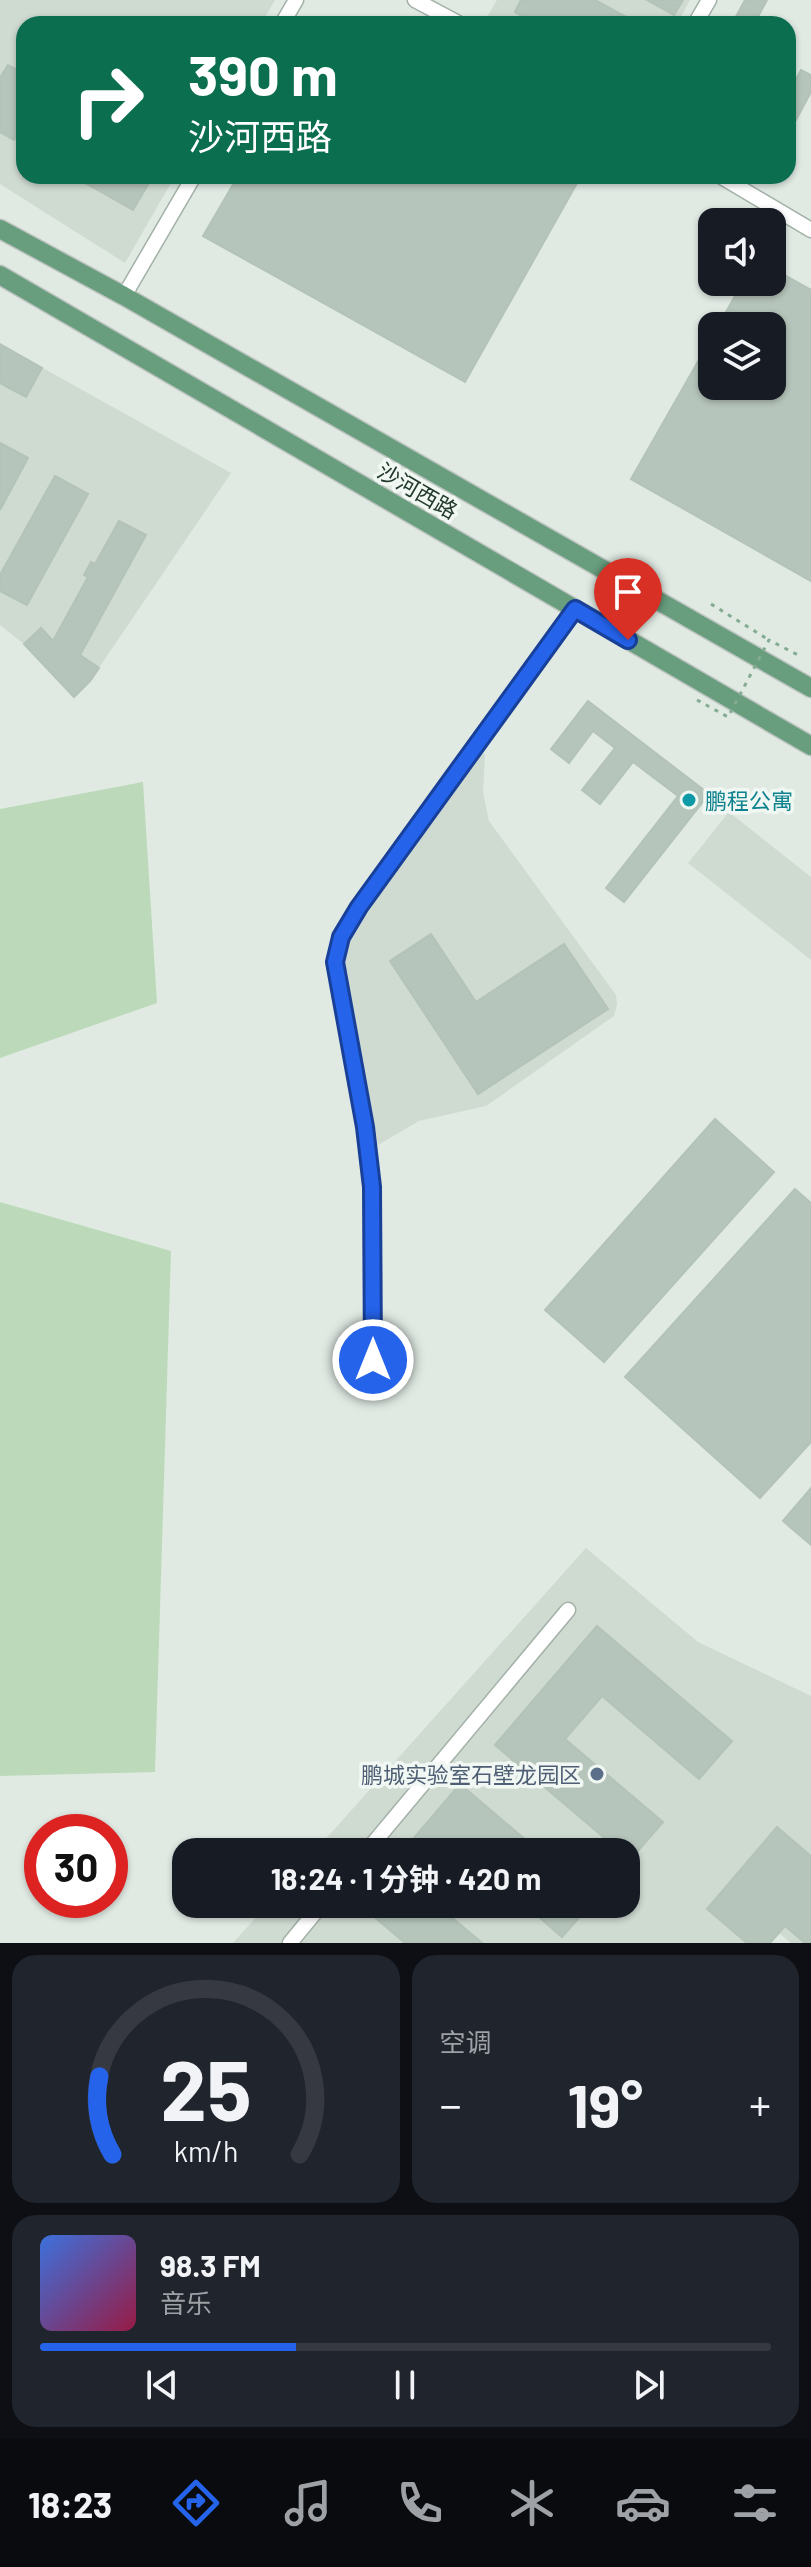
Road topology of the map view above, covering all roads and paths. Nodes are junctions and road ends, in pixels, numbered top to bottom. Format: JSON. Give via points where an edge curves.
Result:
{"nodes":[{"id":1,"x":415,"y":0,"type":"edge"},
{"id":2,"x":445,"y":16,"type":"edge"},
{"id":3,"x":189,"y":184,"type":"edge"},
{"id":4,"x":733,"y":184,"type":"edge"},
{"id":5,"x":0,"y":229,"type":"edge"},
{"id":6,"x":811,"y":230,"type":"edge"},
{"id":7,"x":0,"y":275,"type":"edge"},
{"id":8,"x":124,"y":296,"type":"junction"},
{"id":9,"x":711,"y":604,"type":"dead end"},
{"id":10,"x":575,"y":609,"type":"junction"},
{"id":11,"x":769,"y":640,"type":"junction"},
{"id":12,"x":800,"y":656,"type":"dead end"},
{"id":13,"x":811,"y":688,"type":"edge"},
{"id":14,"x":697,"y":700,"type":"dead end"},
{"id":15,"x":811,"y":746,"type":"edge"},
{"id":16,"x":373,"y":1360,"type":"dead end"},
{"id":17,"x":568,"y":1610,"type":"dead end"},
{"id":18,"x":378,"y":1838,"type":"edge"},
{"id":19,"x":311,"y":1918,"type":"edge"},
{"id":20,"x":290,"y":1943,"type":"edge"}],
"edges":[{"from":1,"to":2,"type":"street"},
{"from":3,"to":8,"type":"street"},
{"from":4,"to":6,"type":"street"},
{"from":5,"to":8,"type":"main road","name":"沙河西路"},
{"from":7,"to":10,"type":"main road","name":"沙河西路"},
{"from":8,"to":13,"type":"main road","name":"沙河西路"},
{"from":9,"to":11,"type":"path"},
{"from":10,"to":15,"type":"main road","name":"沙河西路"},
{"from":10,"to":16,"type":"street","via":[[341,937],[335,962],[372,1187]]},
{"from":11,"to":12,"type":"path","bridge":true},
{"from":11,"to":14,"type":"path","bridge":true,"via":[[728,717]]},
{"from":17,"to":18,"type":"street"},
{"from":19,"to":20,"type":"street"}]}
